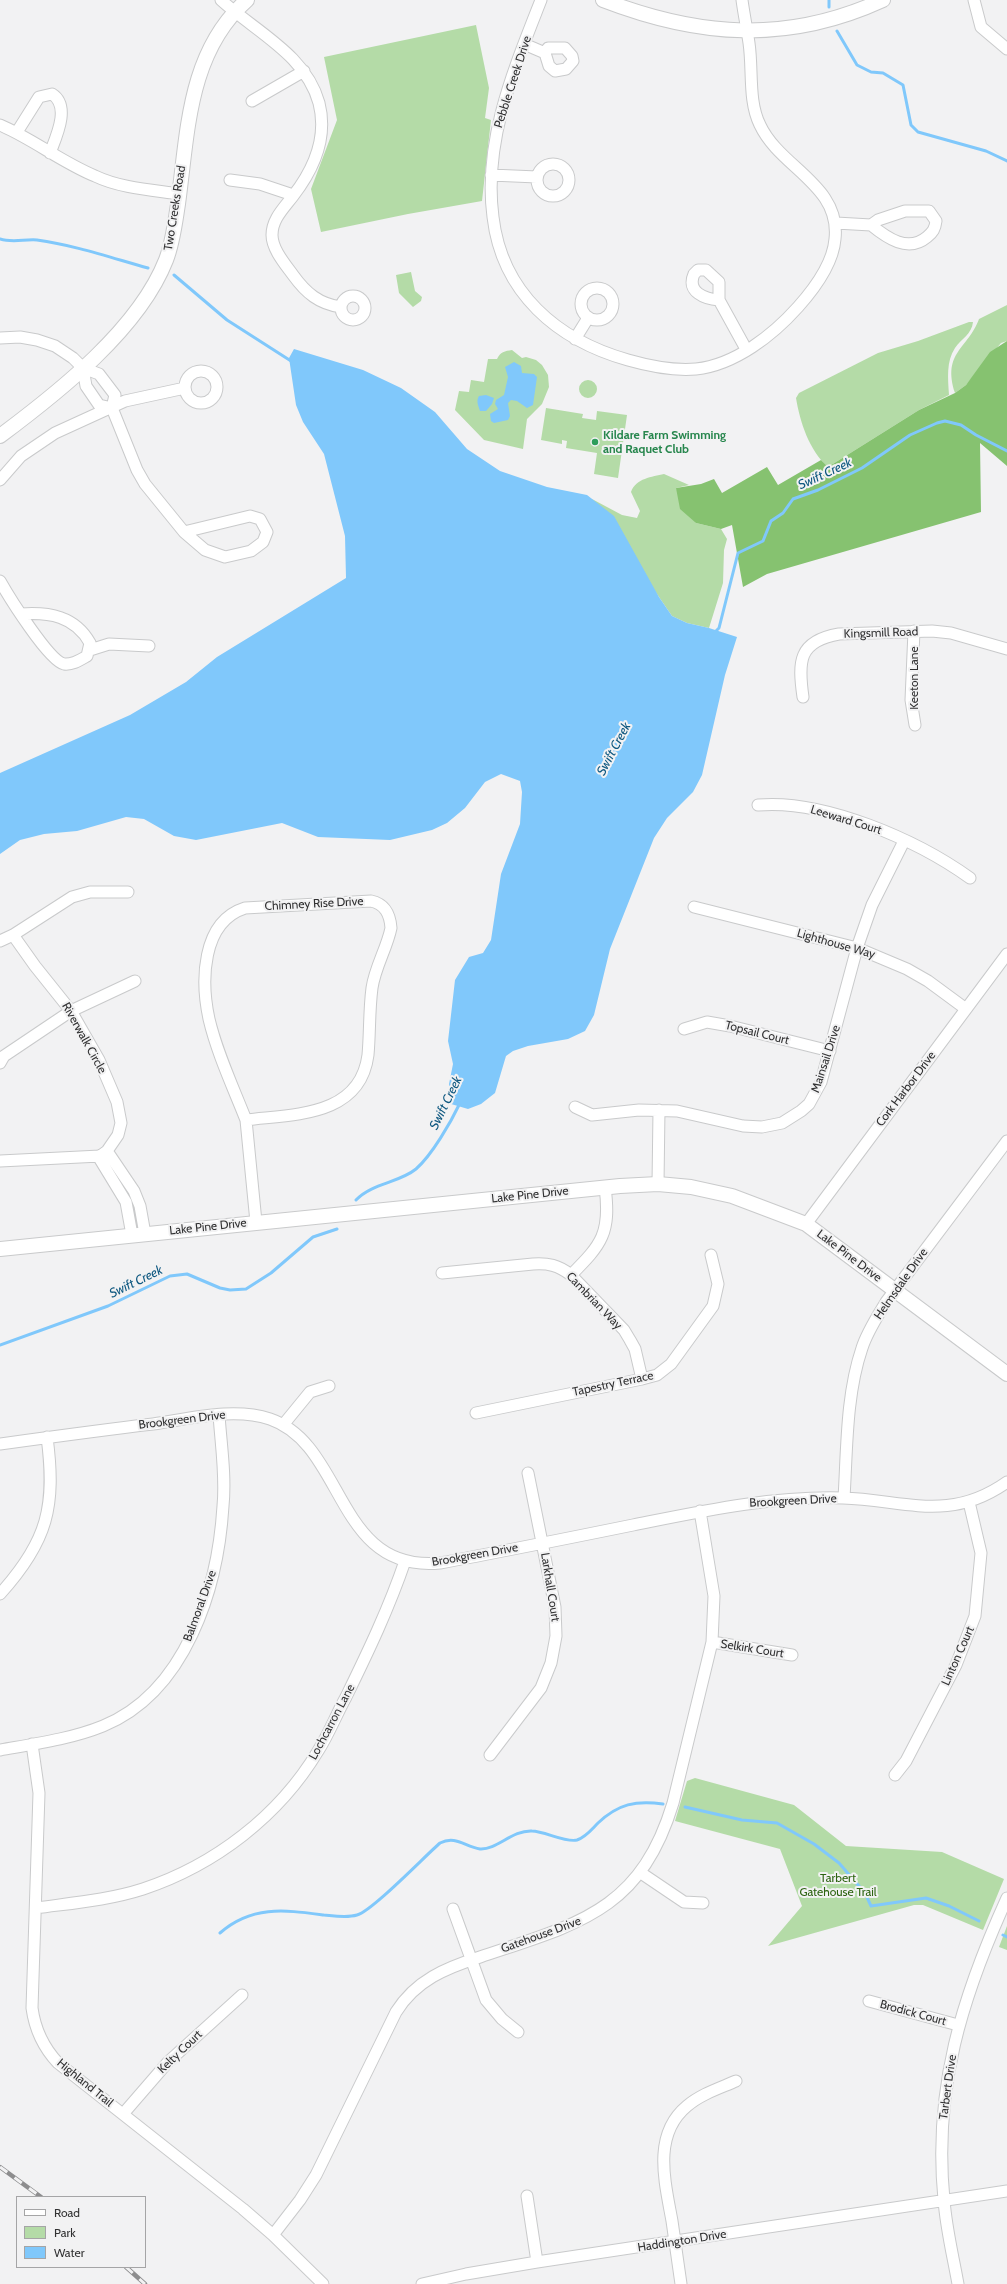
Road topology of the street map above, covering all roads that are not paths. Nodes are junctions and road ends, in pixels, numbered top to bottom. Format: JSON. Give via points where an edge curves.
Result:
{"nodes":[{"id":1,"x":221,"y":0,"type":"edge"},
{"id":2,"x":247,"y":0,"type":"edge"},
{"id":3,"x":541,"y":0,"type":"edge"},
{"id":4,"x":603,"y":0,"type":"edge"},
{"id":5,"x":742,"y":0,"type":"edge"},
{"id":6,"x":883,"y":0,"type":"edge"},
{"id":7,"x":974,"y":0,"type":"edge"},
{"id":8,"x":234,"y":11,"type":"junction"},
{"id":9,"x":746,"y":32,"type":"junction"},
{"id":10,"x":524,"y":44,"type":"junction"},
{"id":11,"x":1007,"y":49,"type":"edge"},
{"id":12,"x":545,"y":53,"type":"dead end"},
{"id":13,"x":304,"y":71,"type":"junction"},
{"id":14,"x":252,"y":101,"type":"dead end"},
{"id":15,"x":0,"y":125,"type":"edge"},
{"id":16,"x":18,"y":132,"type":"junction"},
{"id":17,"x":50,"y":153,"type":"junction"},
{"id":18,"x":491,"y":175,"type":"junction"},
{"id":19,"x":537,"y":176,"type":"dead end"},
{"id":20,"x":230,"y":180,"type":"dead end"},
{"id":21,"x":179,"y":194,"type":"junction"},
{"id":22,"x":294,"y":195,"type":"junction"},
{"id":23,"x":836,"y":223,"type":"junction"},
{"id":24,"x":870,"y":225,"type":"junction"},
{"id":25,"x":719,"y":300,"type":"dead end"},
{"id":26,"x":341,"y":307,"type":"dead end"},
{"id":27,"x":588,"y":318,"type":"dead end"},
{"id":28,"x":0,"y":338,"type":"edge"},
{"id":29,"x":576,"y":339,"type":"junction"},
{"id":30,"x":746,"y":349,"type":"junction"},
{"id":31,"x":83,"y":368,"type":"junction"},
{"id":32,"x":185,"y":388,"type":"dead end"},
{"id":33,"x":112,"y":408,"type":"junction"},
{"id":34,"x":0,"y":436,"type":"edge"},
{"id":35,"x":0,"y":480,"type":"edge"},
{"id":36,"x":184,"y":532,"type":"junction"},
{"id":37,"x":0,"y":582,"type":"edge"},
{"id":38,"x":21,"y":614,"type":"junction"},
{"id":39,"x":914,"y":631,"type":"junction"},
{"id":40,"x":149,"y":646,"type":"dead end"},
{"id":41,"x":1007,"y":649,"type":"edge"},
{"id":42,"x":90,"y":650,"type":"junction"},
{"id":43,"x":803,"y":697,"type":"dead end"},
{"id":44,"x":915,"y":725,"type":"dead end"},
{"id":45,"x":758,"y":805,"type":"dead end"},
{"id":46,"x":904,"y":841,"type":"junction"},
{"id":47,"x":970,"y":878,"type":"dead end"},
{"id":48,"x":128,"y":892,"type":"dead end"},
{"id":49,"x":694,"y":907,"type":"dead end"},
{"id":50,"x":12,"y":935,"type":"junction"},
{"id":51,"x":0,"y":940,"type":"edge"},
{"id":52,"x":857,"y":948,"type":"junction"},
{"id":53,"x":1007,"y":954,"type":"edge"},
{"id":54,"x":135,"y":981,"type":"dead end"},
{"id":55,"x":966,"y":1009,"type":"junction"},
{"id":56,"x":71,"y":1011,"type":"junction"},
{"id":57,"x":684,"y":1029,"type":"dead end"},
{"id":58,"x":830,"y":1051,"type":"junction"},
{"id":59,"x":0,"y":1063,"type":"edge"},
{"id":60,"x":575,"y":1107,"type":"dead end"},
{"id":61,"x":659,"y":1110,"type":"junction"},
{"id":62,"x":246,"y":1120,"type":"junction"},
{"id":63,"x":1007,"y":1141,"type":"edge"},
{"id":64,"x":103,"y":1154,"type":"junction"},
{"id":65,"x":0,"y":1161,"type":"edge"},
{"id":66,"x":658,"y":1184,"type":"junction"},
{"id":67,"x":605,"y":1187,"type":"junction"},
{"id":68,"x":256,"y":1222,"type":"junction"},
{"id":69,"x":806,"y":1224,"type":"junction"},
{"id":70,"x":139,"y":1234,"type":"junction"},
{"id":71,"x":0,"y":1249,"type":"edge"},
{"id":72,"x":711,"y":1255,"type":"dead end"},
{"id":73,"x":442,"y":1273,"type":"dead end"},
{"id":74,"x":571,"y":1275,"type":"junction"},
{"id":75,"x":895,"y":1291,"type":"junction"},
{"id":76,"x":1007,"y":1374,"type":"edge"},
{"id":77,"x":642,"y":1379,"type":"junction"},
{"id":78,"x":329,"y":1386,"type":"dead end"},
{"id":79,"x":476,"y":1413,"type":"dead end"},
{"id":80,"x":219,"y":1415,"type":"junction"},
{"id":81,"x":283,"y":1425,"type":"junction"},
{"id":82,"x":47,"y":1437,"type":"junction"},
{"id":83,"x":0,"y":1444,"type":"edge"},
{"id":84,"x":528,"y":1473,"type":"dead end"},
{"id":85,"x":1007,"y":1482,"type":"edge"},
{"id":86,"x":844,"y":1498,"type":"junction"},
{"id":87,"x":969,"y":1502,"type":"junction"},
{"id":88,"x":700,"y":1511,"type":"junction"},
{"id":89,"x":543,"y":1543,"type":"junction"},
{"id":90,"x":406,"y":1561,"type":"junction"},
{"id":91,"x":0,"y":1594,"type":"edge"},
{"id":92,"x":712,"y":1642,"type":"junction"},
{"id":93,"x":792,"y":1655,"type":"dead end"},
{"id":94,"x":32,"y":1744,"type":"junction"},
{"id":95,"x":0,"y":1750,"type":"edge"},
{"id":96,"x":490,"y":1755,"type":"dead end"},
{"id":97,"x":895,"y":1775,"type":"dead end"},
{"id":98,"x":641,"y":1873,"type":"junction"},
{"id":99,"x":1007,"y":1898,"type":"edge"},
{"id":100,"x":703,"y":1903,"type":"dead end"},
{"id":101,"x":36,"y":1908,"type":"junction"},
{"id":102,"x":453,"y":1909,"type":"dead end"},
{"id":103,"x":470,"y":1960,"type":"junction"},
{"id":104,"x":242,"y":1995,"type":"dead end"},
{"id":105,"x":869,"y":2001,"type":"dead end"},
{"id":106,"x":958,"y":2025,"type":"junction"},
{"id":107,"x":518,"y":2032,"type":"dead end"},
{"id":108,"x":736,"y":2081,"type":"dead end"},
{"id":109,"x":123,"y":2114,"type":"junction"},
{"id":110,"x":1007,"y":2191,"type":"edge"},
{"id":111,"x":527,"y":2196,"type":"dead end"},
{"id":112,"x":944,"y":2201,"type":"junction"},
{"id":113,"x":273,"y":2235,"type":"junction"},
{"id":114,"x":675,"y":2242,"type":"junction"},
{"id":115,"x":538,"y":2262,"type":"junction"},
{"id":116,"x":323,"y":2284,"type":"edge"},
{"id":117,"x":422,"y":2284,"type":"edge"},
{"id":118,"x":681,"y":2284,"type":"edge"},
{"id":119,"x":958,"y":2284,"type":"edge"}],
"edges":[{"from":1,"to":8,"type":"street"},
{"from":2,"to":8,"type":"street","name":"Two Creeks Road"},
{"from":3,"to":10,"type":"street","name":"Pebble Creek Drive"},
{"from":4,"to":9,"type":"street","via":[[666,21],[706,29]]},
{"from":5,"to":9,"type":"street","name":"Pebble Creek Drive"},
{"from":6,"to":9,"type":"street","via":[[824,22]]},
{"from":7,"to":11,"type":"street","via":[[981,27]]},
{"from":8,"to":13,"type":"street","via":[[274,42]]},
{"from":8,"to":21,"type":"street","name":"Two Creeks Road","via":[[211,45],[198,76],[188,114]]},
{"from":9,"to":23,"type":"street","name":"Pebble Creek Drive","via":[[754,104],[760,125],[771,142],[824,195],[832,207]]},
{"from":10,"to":12,"type":"street"},
{"from":10,"to":18,"type":"street","name":"Pebble Creek Drive","via":[[498,121]]},
{"from":13,"to":14,"type":"street"},
{"from":13,"to":22,"type":"street","via":[[315,89],[320,105],[322,130],[316,157],[307,177]]},
{"from":15,"to":16,"type":"street"},
{"from":16,"to":17,"type":"street"},
{"from":16,"to":17,"type":"street","via":[[39,97],[52,94],[58,100],[61,113],[59,128]]},
{"from":17,"to":21,"type":"street","via":[[96,177]]},
{"from":18,"to":19,"type":"street"},
{"from":18,"to":29,"type":"street","name":"Pebble Creek Drive","via":[[494,229],[509,270],[535,308],[554,325]]},
{"from":20,"to":22,"type":"street","via":[[260,184]]},
{"from":21,"to":31,"type":"street","name":"Two Creeks Road","via":[[171,245],[158,279],[132,317]]},
{"from":22,"to":26,"type":"street","via":[[278,214],[273,226],[272,236],[276,249],[306,290],[327,305]]},
{"from":23,"to":24,"type":"street"},
{"from":23,"to":30,"type":"street","name":"Pebble Creek Drive","via":[[832,254],[824,272],[807,297],[778,327]]},
{"from":24,"to":24,"type":"street","via":[[890,215],[914,209],[928,211],[936,221],[935,229],[930,235],[911,244],[896,242]]},
{"from":25,"to":30,"type":"street"},
{"from":27,"to":29,"type":"street"},
{"from":28,"to":31,"type":"street","via":[[20,337],[46,342],[65,352]]},
{"from":29,"to":30,"type":"street","name":"Pebble Creek Drive","via":[[600,352],[647,365],[672,368],[710,366]]},
{"from":31,"to":33,"type":"street","via":[[86,386],[99,405]]},
{"from":31,"to":33,"type":"street","via":[[99,374],[115,395]]},
{"from":31,"to":34,"type":"street","name":"Two Creeks Road"},
{"from":32,"to":33,"type":"street","via":[[125,401]]},
{"from":33,"to":35,"type":"street","via":[[89,416],[38,443]]},
{"from":33,"to":36,"type":"street","via":[[145,484]]},
{"from":36,"to":36,"type":"street","via":[[205,550],[225,557],[244,554],[259,547],[267,532],[260,519],[250,516]]},
{"from":37,"to":38,"type":"street"},
{"from":38,"to":42,"type":"street","via":[[43,613],[66,620],[87,638]]},
{"from":38,"to":42,"type":"street","via":[[58,661],[64,664],[78,662],[87,656]]},
{"from":39,"to":41,"type":"street","name":"Kingsmill Road","via":[[951,634]]},
{"from":39,"to":43,"type":"street","name":"Kingsmill Road","via":[[825,636],[806,650],[799,669]]},
{"from":39,"to":44,"type":"street","name":"Keeton Lane","via":[[911,700]]},
{"from":40,"to":42,"type":"street","via":[[109,644]]},
{"from":45,"to":46,"type":"street","name":"Leeward Court","via":[[796,805],[868,825]]},
{"from":46,"to":47,"type":"street","name":"Leeward Court","via":[[953,866]]},
{"from":46,"to":52,"type":"street","name":"Mainsail Drive","via":[[872,905]]},
{"from":48,"to":50,"type":"street","via":[[90,892],[72,897]]},
{"from":49,"to":52,"type":"street","name":"Lighthouse Way"},
{"from":50,"to":51,"type":"street"},
{"from":50,"to":56,"type":"street","name":"Riverwalk Circle"},
{"from":52,"to":55,"type":"street","name":"Lighthouse Way","via":[[907,969]]},
{"from":52,"to":58,"type":"street","name":"Mainsail Drive"},
{"from":53,"to":55,"type":"street","name":"Cork Harbor Drive"},
{"from":54,"to":56,"type":"street"},
{"from":55,"to":69,"type":"street","name":"Cork Harbor Drive"},
{"from":56,"to":59,"type":"street","via":[[4,1056]]},
{"from":56,"to":64,"type":"street","name":"Riverwalk Circle","via":[[99,1060],[121,1112],[118,1135]]},
{"from":57,"to":58,"type":"street","name":"Topsail Court","via":[[707,1022]]},
{"from":58,"to":61,"type":"street","name":"Mainsail Drive","via":[[821,1082],[809,1104],[782,1123],[762,1127],[743,1126],[688,1113]]},
{"from":60,"to":61,"type":"street","name":"Mainsail Drive","via":[[592,1115]]},
{"from":61,"to":66,"type":"street"},
{"from":62,"to":62,"type":"street","name":"Chimney Rise Drive","via":[[209,1018],[206,967],[216,928],[229,915],[245,908],[371,901],[380,904],[388,912],[391,928],[372,986],[368,1055],[359,1082],[348,1095],[319,1110]]},
{"from":62,"to":68,"type":"street","name":"Chimney Rise Drive"},
{"from":63,"to":75,"type":"street","name":"Helmsdale Drive"},
{"from":64,"to":65,"type":"street"},
{"from":64,"to":70,"type":"street","via":[[134,1191],[140,1206]]},
{"from":66,"to":67,"type":"street","name":"Lake Pine Drive"},
{"from":66,"to":69,"type":"street","name":"Lake Pine Drive","via":[[690,1187],[732,1196]]},
{"from":67,"to":68,"type":"street","name":"Lake Pine Drive"},
{"from":67,"to":74,"type":"street","via":[[607,1220],[604,1233],[595,1251]]},
{"from":68,"to":70,"type":"street","name":"Lake Pine Drive"},
{"from":69,"to":75,"type":"street","name":"Lake Pine Drive"},
{"from":70,"to":71,"type":"street","name":"Lake Pine Drive"},
{"from":72,"to":77,"type":"street","name":"Tapestry Terrace","via":[[718,1284],[713,1306],[671,1364],[657,1374]]},
{"from":73,"to":74,"type":"street","name":"Cambrian Way","via":[[544,1263],[556,1265]]},
{"from":74,"to":77,"type":"street","name":"Cambrian Way","via":[[627,1335],[635,1349]]},
{"from":75,"to":76,"type":"street","name":"Lake Pine Drive"},
{"from":75,"to":86,"type":"street","name":"Helmsdale Drive","via":[[870,1330],[857,1367],[850,1402]]},
{"from":77,"to":79,"type":"street","name":"Tapestry Terrace"},
{"from":78,"to":81,"type":"street","via":[[310,1392]]},
{"from":80,"to":81,"type":"street","name":"Brookgreen Drive","via":[[249,1414]]},
{"from":80,"to":82,"type":"street","name":"Brookgreen Drive"},
{"from":80,"to":94,"type":"street","name":"Balmoral Drive","via":[[224,1505],[215,1563],[203,1606],[178,1661],[153,1692],[115,1720],[83,1732]]},
{"from":81,"to":90,"type":"street","name":"Brookgreen Drive","via":[[298,1437],[317,1460],[355,1523],[364,1533],[388,1554]]},
{"from":82,"to":83,"type":"street","name":"Brookgreen Drive"},
{"from":82,"to":91,"type":"street","via":[[52,1484],[43,1530],[30,1555]]},
{"from":84,"to":89,"type":"street","name":"Larkhall Court"},
{"from":85,"to":87,"type":"street","name":"Brookgreen Drive"},
{"from":86,"to":87,"type":"street","name":"Brookgreen Drive","via":[[910,1506]]},
{"from":86,"to":88,"type":"street","name":"Brookgreen Drive","via":[[766,1500]]},
{"from":87,"to":97,"type":"street","name":"Linton Court","via":[[981,1553],[975,1616],[956,1665],[906,1761]]},
{"from":88,"to":89,"type":"street","name":"Brookgreen Drive"},
{"from":88,"to":92,"type":"street","name":"Gatehouse Drive","via":[[713,1588]]},
{"from":89,"to":90,"type":"street","name":"Brookgreen Drive","via":[[440,1563]]},
{"from":89,"to":96,"type":"street","name":"Larkhall Court","via":[[556,1621],[551,1663],[541,1688]]},
{"from":90,"to":101,"type":"street","name":"Lochcarron Lane","via":[[375,1639],[319,1751],[270,1812],[215,1856],[172,1878],[128,1893]]},
{"from":92,"to":93,"type":"street","name":"Selkirk Court"},
{"from":92,"to":98,"type":"street","name":"Gatehouse Drive","via":[[667,1823],[657,1848]]},
{"from":94,"to":95,"type":"street","name":"Balmoral Drive"},
{"from":94,"to":101,"type":"street","name":"Highland Trail","via":[[38,1793]]},
{"from":98,"to":100,"type":"street","via":[[684,1902]]},
{"from":98,"to":103,"type":"street","name":"Gatehouse Drive","via":[[615,1899],[583,1920]]},
{"from":99,"to":106,"type":"street","name":"Tarbert Drive"},
{"from":101,"to":109,"type":"street","name":"Highland Trail","via":[[32,2008],[37,2032],[58,2063]]},
{"from":102,"to":103,"type":"street"},
{"from":103,"to":107,"type":"street","via":[[486,2000],[502,2019]]},
{"from":103,"to":113,"type":"street","name":"Gatehouse Drive","via":[[426,1979],[403,2001],[316,2175]]},
{"from":104,"to":109,"type":"street","name":"Kelty Court","via":[[168,2062]]},
{"from":105,"to":106,"type":"street","name":"Brodick Court"},
{"from":106,"to":112,"type":"street","name":"Tarbert Drive","via":[[944,2108]]},
{"from":108,"to":114,"type":"street","via":[[702,2096],[687,2106],[670,2129],[664,2149],[664,2171]]},
{"from":109,"to":113,"type":"street","name":"Highland Trail"},
{"from":110,"to":112,"type":"street","name":"Haddington Drive"},
{"from":111,"to":115,"type":"street"},
{"from":112,"to":114,"type":"street","name":"Haddington Drive"},
{"from":112,"to":119,"type":"street","name":"Tarbert Drive"},
{"from":113,"to":116,"type":"street","name":"Highland Trail"},
{"from":114,"to":115,"type":"street","name":"Haddington Drive"},
{"from":114,"to":118,"type":"street"},
{"from":115,"to":117,"type":"street","name":"Haddington Drive"}]}
